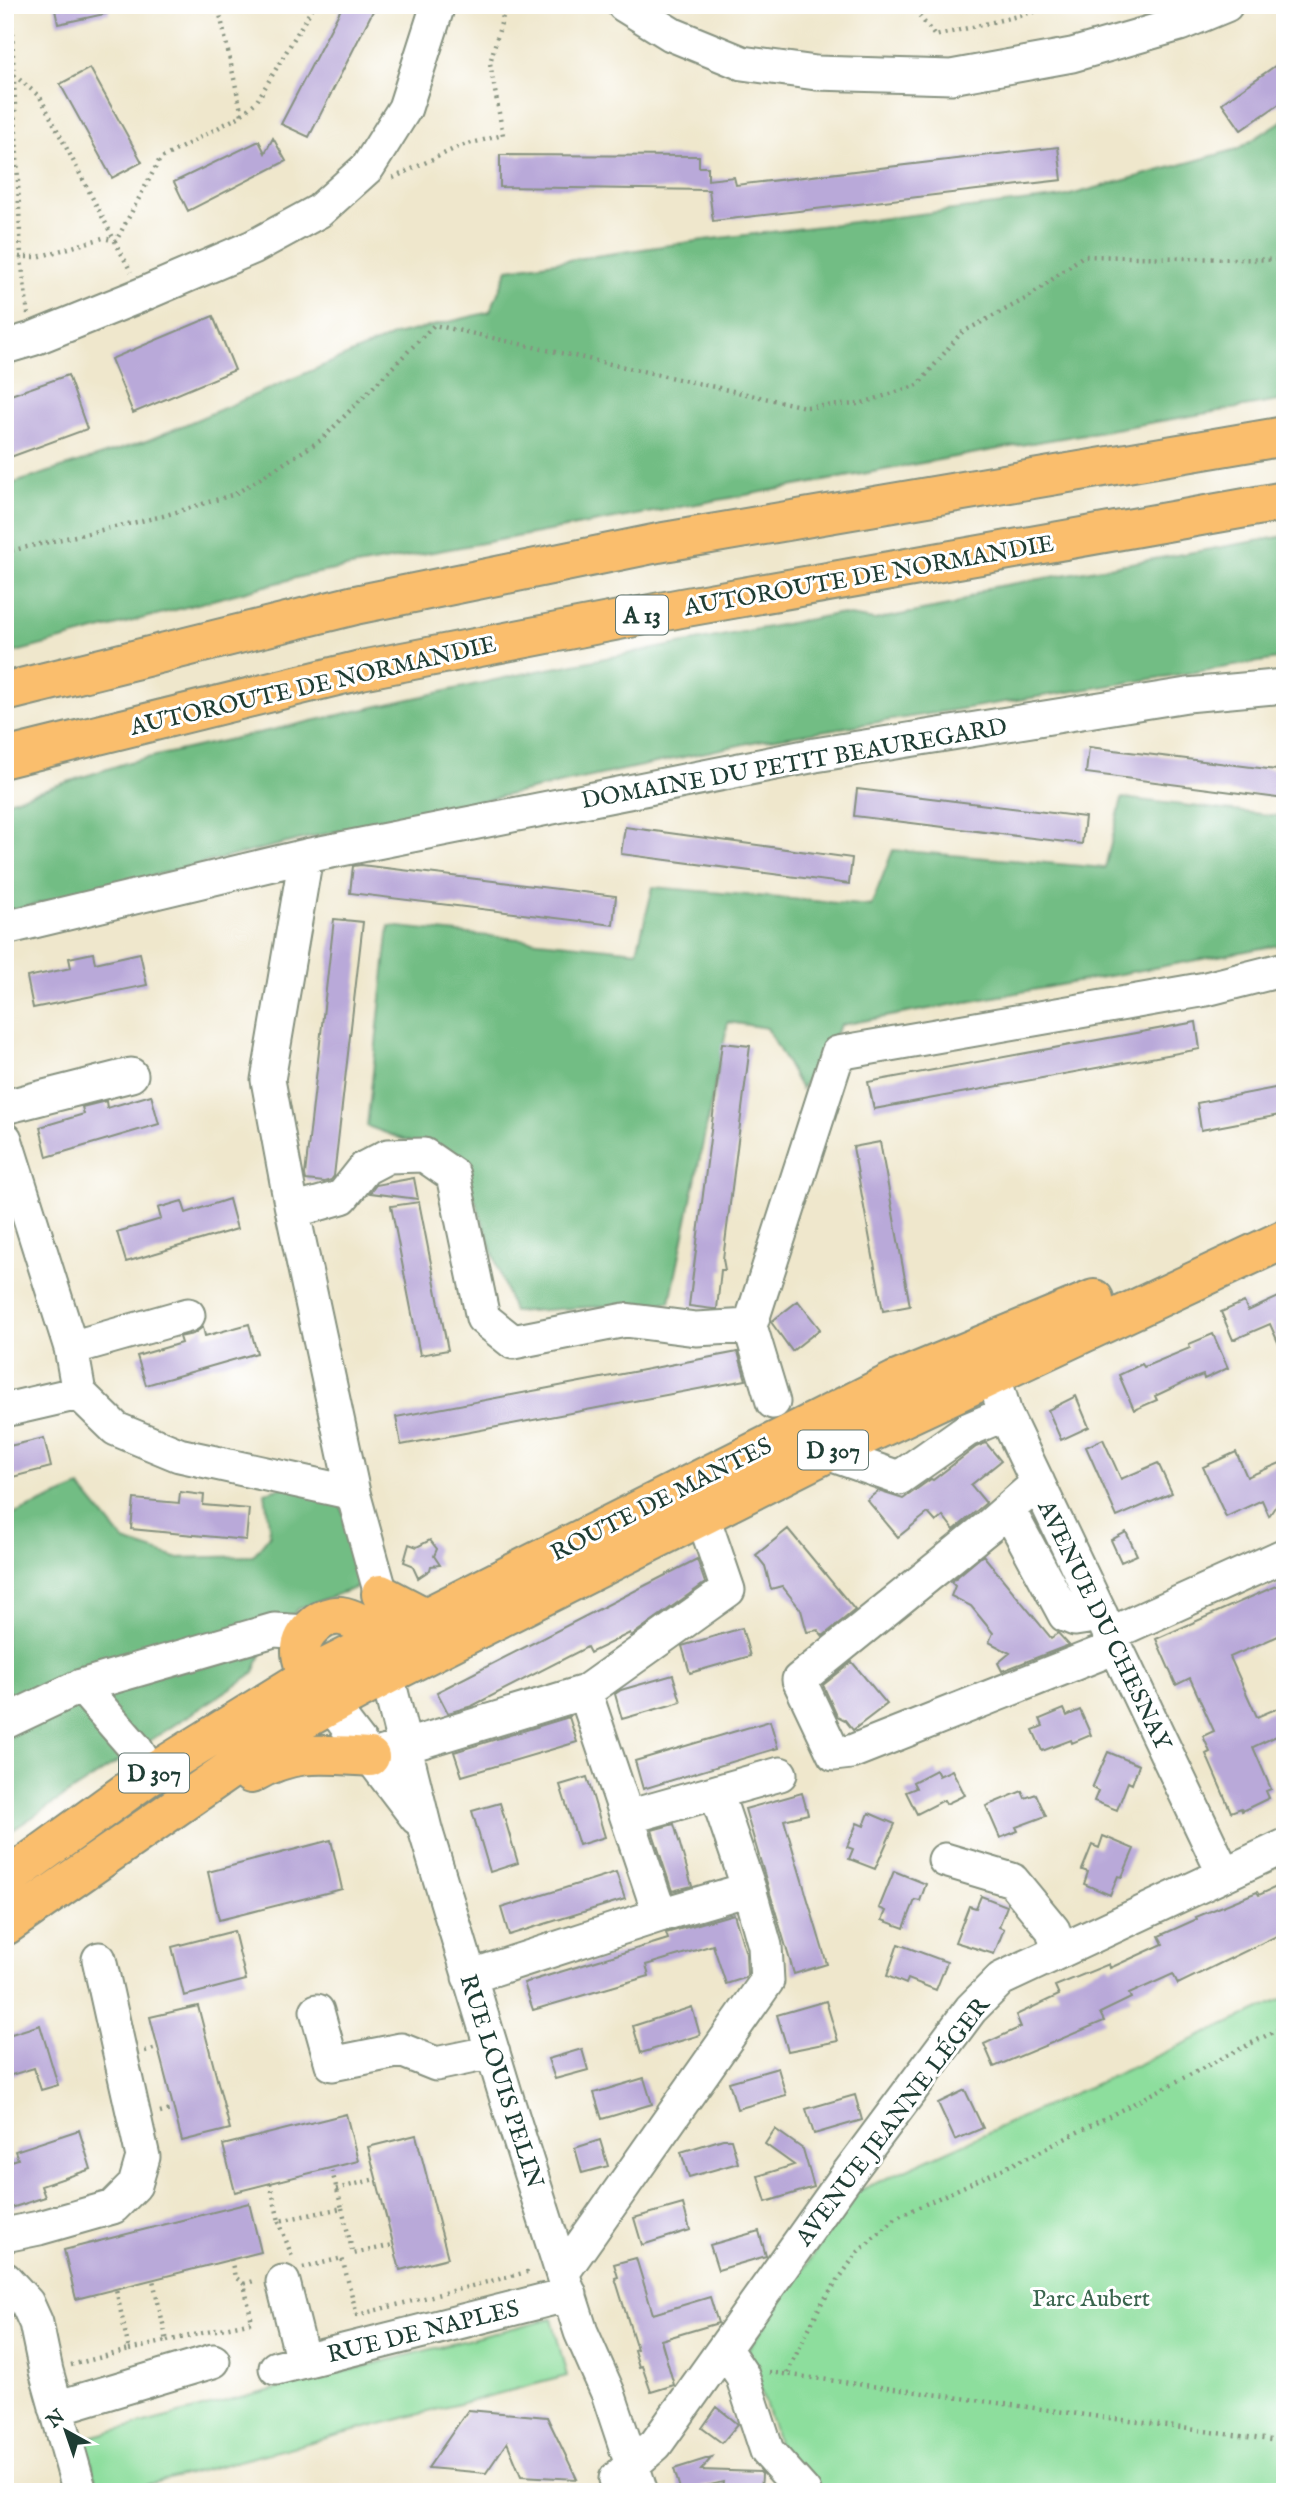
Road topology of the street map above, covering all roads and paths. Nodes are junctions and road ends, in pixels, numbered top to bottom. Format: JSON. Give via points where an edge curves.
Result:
{"nodes":[{"id":1,"x":11,"y":5,"type":"edge"},
{"id":2,"x":218,"y":5,"type":"edge"},
{"id":3,"x":314,"y":5,"type":"edge"},
{"id":4,"x":438,"y":5,"type":"edge"},
{"id":5,"x":506,"y":5,"type":"edge"},
{"id":6,"x":624,"y":5,"type":"edge"},
{"id":7,"x":911,"y":5,"type":"edge"},
{"id":8,"x":1062,"y":5,"type":"edge"},
{"id":9,"x":1226,"y":5,"type":"edge"},
{"id":10,"x":14,"y":75,"type":"junction"},
{"id":11,"x":242,"y":115,"type":"junction"},
{"id":12,"x":383,"y":184,"type":"dead end"},
{"id":13,"x":116,"y":241,"type":"junction"},
{"id":14,"x":5,"y":257,"type":"edge"},
{"id":15,"x":21,"y":258,"type":"junction"},
{"id":16,"x":1285,"y":260,"type":"edge"},
{"id":17,"x":141,"y":295,"type":"junction"},
{"id":18,"x":18,"y":343,"type":"edge"},
{"id":19,"x":1285,"y":436,"type":"edge"},
{"id":20,"x":1285,"y":501,"type":"edge"},
{"id":21,"x":5,"y":552,"type":"edge"},
{"id":22,"x":1285,"y":686,"type":"edge"},
{"id":23,"x":5,"y":692,"type":"edge"},
{"id":24,"x":5,"y":758,"type":"edge"},
{"id":25,"x":306,"y":856,"type":"junction"},
{"id":26,"x":5,"y":928,"type":"edge"},
{"id":27,"x":1285,"y":970,"type":"edge"},
{"id":28,"x":131,"y":1075,"type":"dead end"},
{"id":29,"x":5,"y":1107,"type":"edge"},
{"id":30,"x":5,"y":1139,"type":"edge"},
{"id":31,"x":1285,"y":1210,"type":"edge"},
{"id":32,"x":293,"y":1211,"type":"junction"},
{"id":33,"x":1285,"y":1238,"type":"edge"},
{"id":34,"x":188,"y":1315,"type":"dead end"},
{"id":35,"x":750,"y":1325,"type":"junction"},
{"id":36,"x":71,"y":1348,"type":"junction"},
{"id":37,"x":993,"y":1373,"type":"junction"},
{"id":38,"x":79,"y":1393,"type":"junction"},
{"id":39,"x":773,"y":1402,"type":"dead end"},
{"id":40,"x":5,"y":1410,"type":"edge"},
{"id":41,"x":1005,"y":1414,"type":"junction"},
{"id":42,"x":827,"y":1452,"type":"junction"},
{"id":43,"x":1038,"y":1483,"type":"junction"},
{"id":44,"x":353,"y":1493,"type":"junction"},
{"id":45,"x":1008,"y":1509,"type":"junction"},
{"id":46,"x":702,"y":1514,"type":"junction"},
{"id":47,"x":1285,"y":1555,"type":"edge"},
{"id":48,"x":381,"y":1594,"type":"junction"},
{"id":49,"x":427,"y":1618,"type":"junction"},
{"id":50,"x":307,"y":1632,"type":"junction"},
{"id":51,"x":1109,"y":1632,"type":"junction"},
{"id":52,"x":386,"y":1657,"type":"junction"},
{"id":53,"x":80,"y":1686,"type":"junction"},
{"id":54,"x":320,"y":1691,"type":"junction"},
{"id":55,"x":585,"y":1692,"type":"junction"},
{"id":56,"x":5,"y":1722,"type":"edge"},
{"id":57,"x":387,"y":1751,"type":"junction"},
{"id":58,"x":151,"y":1774,"type":"junction"},
{"id":59,"x":780,"y":1774,"type":"dead end"},
{"id":60,"x":199,"y":1790,"type":"junction"},
{"id":61,"x":716,"y":1791,"type":"junction"},
{"id":62,"x":628,"y":1817,"type":"junction"},
{"id":63,"x":1285,"y":1846,"type":"edge"},
{"id":64,"x":945,"y":1860,"type":"dead end"},
{"id":65,"x":1224,"y":1874,"type":"junction"},
{"id":66,"x":5,"y":1880,"type":"edge"},
{"id":67,"x":749,"y":1889,"type":"junction"},
{"id":68,"x":660,"y":1915,"type":"junction"},
{"id":69,"x":9,"y":1925,"type":"edge"},
{"id":70,"x":1058,"y":1951,"type":"junction"},
{"id":71,"x":99,"y":1959,"type":"dead end"},
{"id":72,"x":469,"y":1977,"type":"junction"},
{"id":73,"x":317,"y":2011,"type":"dead end"},
{"id":74,"x":1285,"y":2026,"type":"edge"},
{"id":75,"x":493,"y":2052,"type":"junction"},
{"id":76,"x":331,"y":2168,"type":"dead end"},
{"id":77,"x":376,"y":2179,"type":"dead end"},
{"id":78,"x":270,"y":2183,"type":"dead end"},
{"id":79,"x":337,"y":2189,"type":"junction"},
{"id":80,"x":342,"y":2208,"type":"junction"},
{"id":81,"x":279,"y":2221,"type":"junction"},
{"id":82,"x":5,"y":2235,"type":"edge"},
{"id":83,"x":393,"y":2245,"type":"dead end"},
{"id":84,"x":353,"y":2254,"type":"junction"},
{"id":85,"x":342,"y":2258,"type":"junction"},
{"id":86,"x":231,"y":2259,"type":"dead end"},
{"id":87,"x":285,"y":2272,"type":"junction"},
{"id":88,"x":5,"y":2279,"type":"edge"},
{"id":89,"x":153,"y":2280,"type":"dead end"},
{"id":90,"x":244,"y":2284,"type":"junction"},
{"id":91,"x":116,"y":2289,"type":"dead end"},
{"id":92,"x":557,"y":2289,"type":"junction"},
{"id":93,"x":167,"y":2341,"type":"junction"},
{"id":94,"x":129,"y":2350,"type":"junction"},
{"id":95,"x":725,"y":2350,"type":"junction"},
{"id":96,"x":214,"y":2361,"type":"dead end"},
{"id":97,"x":46,"y":2371,"type":"junction"},
{"id":98,"x":56,"y":2408,"type":"junction"},
{"id":99,"x":1285,"y":2442,"type":"edge"},
{"id":100,"x":627,"y":2482,"type":"edge"},
{"id":101,"x":80,"y":2492,"type":"edge"},
{"id":102,"x":803,"y":2492,"type":"edge"}],
"edges":[{"from":1,"to":10,"type":"path"},
{"from":2,"to":11,"type":"path"},
{"from":3,"to":11,"type":"path","via":[[257,101]]},
{"from":4,"to":17,"type":"street","via":[[405,108],[368,167],[319,211],[253,247]]},
{"from":5,"to":12,"type":"path","via":[[490,63],[503,135],[460,146]]},
{"from":6,"to":9,"type":"street","via":[[671,34],[742,63],[816,73],[951,77],[1072,55],[1180,24]]},
{"from":7,"to":8,"type":"path","via":[[935,36]]},
{"from":10,"to":13,"type":"path","via":[[40,97]]},
{"from":10,"to":15,"type":"path"},
{"from":11,"to":13,"type":"path","via":[[160,159]]},
{"from":13,"to":15,"type":"path","via":[[103,238]]},
{"from":13,"to":17,"type":"path"},
{"from":14,"to":15,"type":"path"},
{"from":15,"to":18,"type":"path"},
{"from":16,"to":21,"type":"path","via":[[1083,256],[1029,297],[961,333],[918,385],[859,404],[805,407],[434,325],[321,440],[235,494],[163,516]]},
{"from":17,"to":18,"type":"street"},
{"from":19,"to":23,"type":"main road","via":[[658,543],[355,605]]},
{"from":20,"to":24,"type":"main road","name":"AUTOROUTE DE NORMANDIE","number":"A 13","via":[[360,670]]},
{"from":22,"to":25,"type":"street","name":"DOMAINE DU PETIT BEAUREGARD","via":[[1187,695],[815,755]]},
{"from":25,"to":26,"type":"street","name":"DOMAINE DU PETIT BEAUREGARD"},
{"from":25,"to":32,"type":"street","via":[[268,1080]]},
{"from":27,"to":35,"type":"street","via":[[1206,989],[838,1053]]},
{"from":28,"to":29,"type":"street"},
{"from":30,"to":36,"type":"street"},
{"from":31,"to":49,"type":"main road","name":"ROUTE DE MANTES","number":"D 307","via":[[1083,1304],[895,1381]]},
{"from":32,"to":35,"type":"street","via":[[342,1197],[365,1168],[388,1156],[424,1155],[453,1175],[483,1318],[513,1342],[625,1320],[696,1329]]},
{"from":32,"to":44,"type":"street"},
{"from":33,"to":37,"type":"main road","name":"ROUTE DE MANTES","number":"D 307"},
{"from":34,"to":36,"type":"street"},
{"from":35,"to":39,"type":"street"},
{"from":36,"to":38,"type":"street"},
{"from":37,"to":41,"type":"street","name":"AVENUE DU CHESNAY"},
{"from":37,"to":42,"type":"main road","name":"ROUTE DE MANTES","number":"D 307"},
{"from":38,"to":40,"type":"street"},
{"from":38,"to":44,"type":"street","via":[[117,1429],[179,1455]]},
{"from":41,"to":42,"type":"street","via":[[967,1430],[899,1478]]},
{"from":41,"to":43,"type":"street","name":"AVENUE DU CHESNAY"},
{"from":42,"to":46,"type":"main road","name":"ROUTE DE MANTES","number":"D 307"},
{"from":43,"to":45,"type":"street"},
{"from":43,"to":51,"type":"street","name":"AVENUE DU CHESNAY"},
{"from":44,"to":48,"type":"street"},
{"from":45,"to":51,"type":"street","via":[[1065,1615]]},
{"from":45,"to":51,"type":"street","via":[[799,1680],[834,1754],[851,1752]]},
{"from":46,"to":52,"type":"main road","name":"ROUTE DE MANTES","number":"D 307"},
{"from":46,"to":55,"type":"street","via":[[728,1590]]},
{"from":47,"to":51,"type":"street"},
{"from":48,"to":49,"type":"main road"},
{"from":48,"to":52,"type":"street"},
{"from":49,"to":52,"type":"main road","name":"ROUTE DE MANTES","number":"D 307"},
{"from":50,"to":52,"type":"main road","via":[[319,1621],[342,1616],[359,1623]]},
{"from":50,"to":53,"type":"street","via":[[274,1630]]},
{"from":50,"to":54,"type":"main road","via":[[302,1662]]},
{"from":51,"to":65,"type":"street","name":"AVENUE DU CHESNAY"},
{"from":52,"to":54,"type":"main road","name":"ROUTE DE MANTES","number":"D 307"},
{"from":52,"to":57,"type":"street","name":"RUE LOUIS PELIN"},
{"from":53,"to":56,"type":"street"},
{"from":53,"to":58,"type":"street","via":[[135,1748]]},
{"from":54,"to":57,"type":"street","name":"RUE LOUIS PELIN"},
{"from":54,"to":58,"type":"main road","number":"D 307"},
{"from":54,"to":60,"type":"main road","number":"D 307","via":[[294,1725]]},
{"from":55,"to":57,"type":"street"},
{"from":55,"to":62,"type":"street"},
{"from":57,"to":60,"type":"main road","via":[[295,1755],[268,1764],[215,1795]]},
{"from":57,"to":72,"type":"street","name":"RUE LOUIS PELIN","via":[[425,1829]]},
{"from":58,"to":66,"type":"main road","number":"D 307"},
{"from":59,"to":61,"type":"street"},
{"from":60,"to":69,"type":"main road","number":"D 307"},
{"from":61,"to":62,"type":"street"},
{"from":61,"to":67,"type":"street"},
{"from":62,"to":68,"type":"street"},
{"from":63,"to":65,"type":"street","name":"AVENUE JEANNE LÉGER"},
{"from":64,"to":70,"type":"street","via":[[1012,1880],[1053,1930]]},
{"from":65,"to":70,"type":"street","name":"AVENUE JEANNE LÉGER"},
{"from":67,"to":68,"type":"street"},
{"from":67,"to":92,"type":"street","via":[[765,1946],[766,1981]]},
{"from":68,"to":72,"type":"street"},
{"from":70,"to":95,"type":"street","name":"AVENUE JEANNE LÉGER","via":[[1002,1979],[971,2009]]},
{"from":71,"to":82,"type":"street","via":[[143,2157],[135,2185],[113,2207]]},
{"from":72,"to":75,"type":"street","name":"RUE LOUIS PELIN"},
{"from":73,"to":75,"type":"street","via":[[332,2064],[401,2050],[436,2064]]},
{"from":74,"to":99,"type":"path","via":[[1037,2153],[897,2217],[857,2253],[821,2304],[787,2373]]},
{"from":75,"to":92,"type":"street","name":"RUE LOUIS PELIN"},
{"from":76,"to":79,"type":"path"},
{"from":77,"to":79,"type":"path"},
{"from":78,"to":81,"type":"path"},
{"from":79,"to":80,"type":"path"},
{"from":80,"to":81,"type":"path"},
{"from":80,"to":84,"type":"path"},
{"from":81,"to":87,"type":"path"},
{"from":83,"to":84,"type":"path"},
{"from":84,"to":85,"type":"path"},
{"from":85,"to":87,"type":"path"},
{"from":85,"to":92,"type":"path","via":[[357,2315],[527,2272]]},
{"from":86,"to":90,"type":"path","via":[[236,2277]]},
{"from":87,"to":90,"type":"path"},
{"from":87,"to":92,"type":"street","name":"RUE DE NAPLES","via":[[289,2365]]},
{"from":88,"to":97,"type":"street","via":[[27,2303]]},
{"from":89,"to":93,"type":"path"},
{"from":90,"to":93,"type":"path","via":[[252,2322]]},
{"from":91,"to":94,"type":"path"},
{"from":92,"to":100,"type":"street","name":"RUE LOUIS PELIN","via":[[581,2332],[591,2400]]},
{"from":93,"to":94,"type":"path"},
{"from":94,"to":97,"type":"path"},
{"from":95,"to":100,"type":"street","name":"AVENUE JEANNE LÉGER"},
{"from":95,"to":102,"type":"street","via":[[742,2375],[767,2451]]},
{"from":96,"to":98,"type":"street"},
{"from":97,"to":98,"type":"street"},
{"from":98,"to":101,"type":"street"}]}
